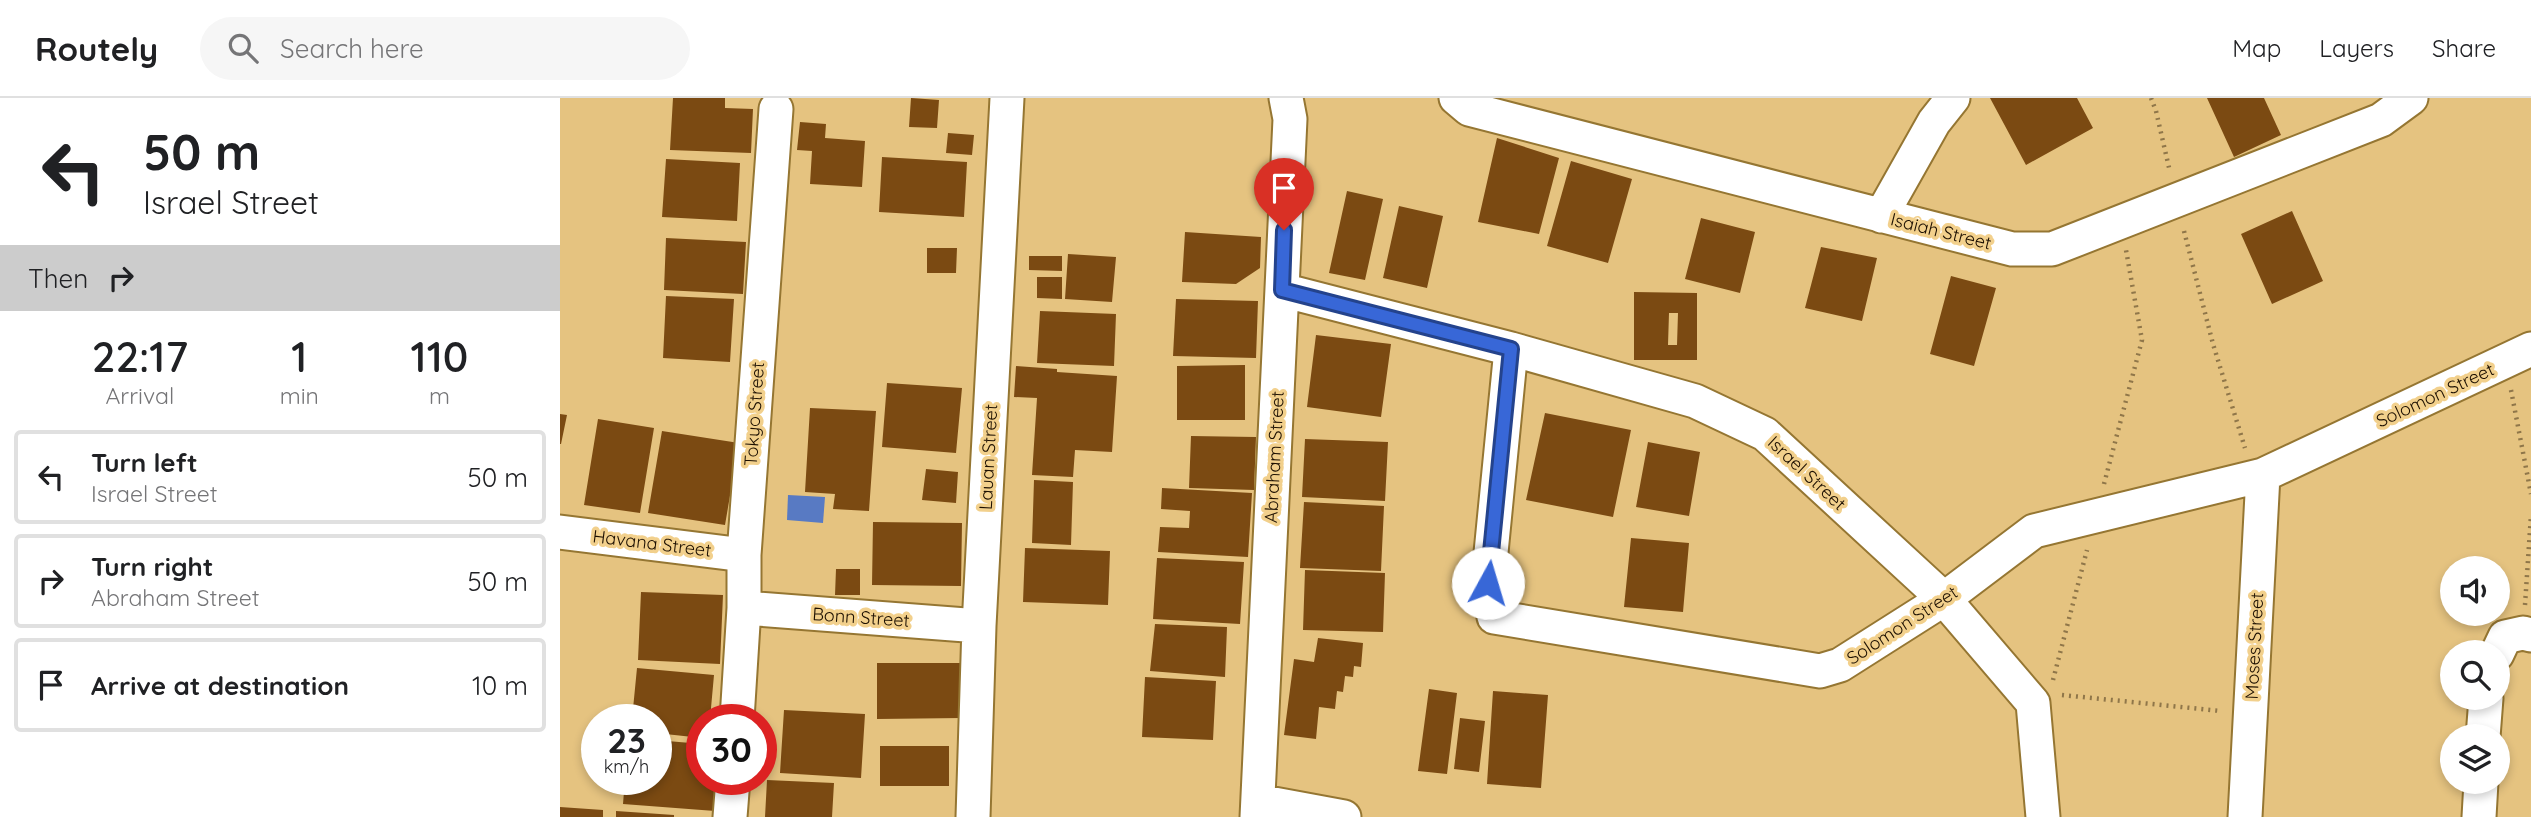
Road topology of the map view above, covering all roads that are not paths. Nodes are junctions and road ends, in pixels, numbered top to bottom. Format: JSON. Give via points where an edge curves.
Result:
{"nodes":[{"id":1,"x":1007,"y":98,"type":"edge"},
{"id":2,"x":1286,"y":98,"type":"edge"},
{"id":3,"x":1456,"y":98,"type":"edge"},
{"id":4,"x":1953,"y":98,"type":"edge"},
{"id":5,"x":2411,"y":98,"type":"edge"},
{"id":6,"x":776,"y":109,"type":"dead end"},
{"id":7,"x":1881,"y":216,"type":"junction"},
{"id":8,"x":1282,"y":290,"type":"junction"},
{"id":9,"x":1511,"y":349,"type":"junction"},
{"id":10,"x":2518,"y":355,"type":"edge"},
{"id":11,"x":2258,"y":476,"type":"junction"},
{"id":12,"x":560,"y":532,"type":"edge"},
{"id":13,"x":744,"y":555,"type":"junction"},
{"id":14,"x":1944,"y":599,"type":"junction"},
{"id":15,"x":744,"y":608,"type":"junction"},
{"id":16,"x":979,"y":626,"type":"junction"},
{"id":17,"x":738,"y":704,"type":"edge"},
{"id":18,"x":2480,"y":794,"type":"edge"},
{"id":19,"x":732,"y":795,"type":"edge"},
{"id":20,"x":1258,"y":809,"type":"edge"},
{"id":21,"x":730,"y":817,"type":"edge"},
{"id":22,"x":973,"y":817,"type":"edge"},
{"id":23,"x":1344,"y":817,"type":"edge"},
{"id":24,"x":2043,"y":817,"type":"edge"},
{"id":25,"x":2245,"y":817,"type":"edge"},
{"id":26,"x":2479,"y":817,"type":"edge"}],
"edges":[{"from":1,"to":16,"type":"street","name":"Lauan Street"},
{"from":2,"to":8,"type":"street","name":"Abraham Street","via":[[1290,119]]},
{"from":3,"to":7,"type":"street","name":"Isaiah Street","via":[[1469,109]]},
{"from":4,"to":7,"type":"street","via":[[1934,122]]},
{"from":5,"to":7,"type":"street","name":"Isaiah Street","via":[[2381,120],[2052,249],[2012,249]]},
{"from":6,"to":13,"type":"street","name":"Tokyo Street"},
{"from":8,"to":9,"type":"street","name":"Israel Street"},
{"from":8,"to":20,"type":"street","name":"Abraham Street"},
{"from":9,"to":14,"type":"street","name":"Israel Street","via":[[1695,401],[1765,434]]},
{"from":9,"to":14,"type":"street","name":"Solomon Street","via":[[1488,583],[1494,617],[1820,671],[1840,665]]},
{"from":10,"to":11,"type":"street","name":"Solomon Street"},
{"from":11,"to":14,"type":"street","name":"Solomon Street","via":[[2034,531]]},
{"from":11,"to":25,"type":"street","name":"Moses Street"},
{"from":12,"to":13,"type":"street","name":"Havana Street"},
{"from":13,"to":15,"type":"street","name":"Tokyo Street"},
{"from":14,"to":24,"type":"street","name":"Israel Street","via":[[2033,703]]},
{"from":15,"to":16,"type":"street","name":"Bonn Street"},
{"from":15,"to":17,"type":"street","name":"Tokyo Street"},
{"from":16,"to":22,"type":"street","name":"Lauan Street"},
{"from":18,"to":26,"type":"street"},
{"from":19,"to":21,"type":"street"},
{"from":20,"to":23,"type":"street"}]}
